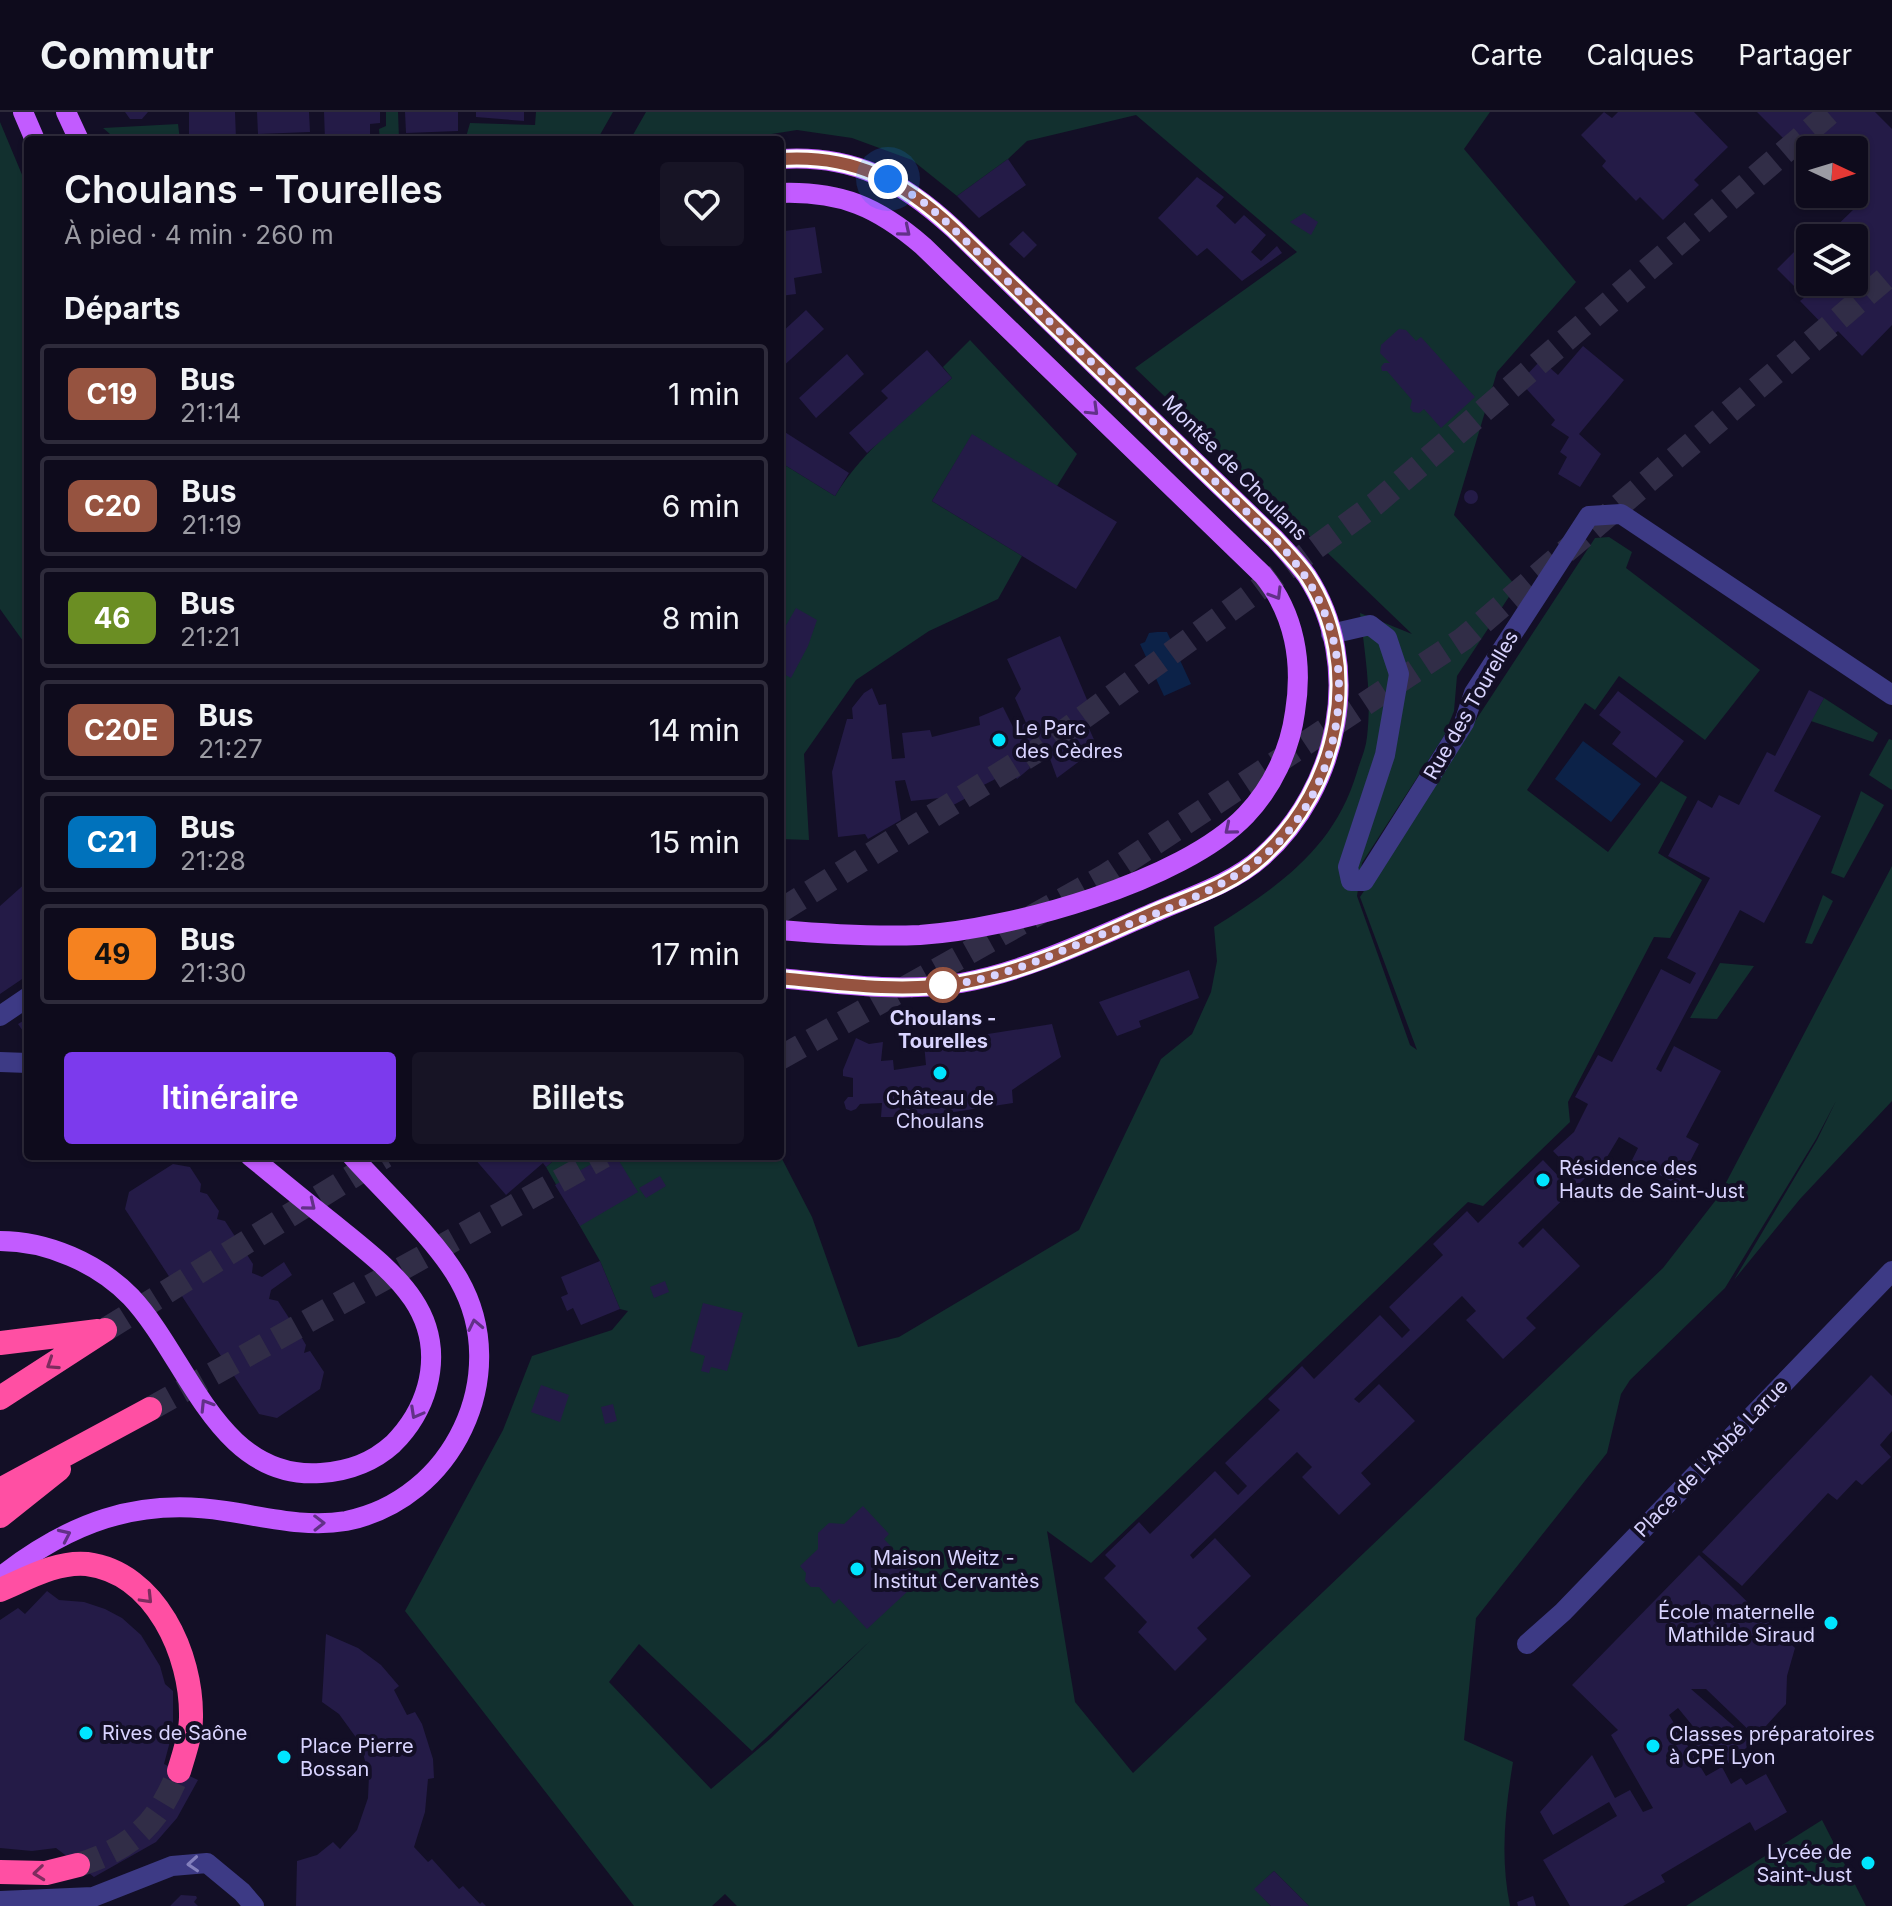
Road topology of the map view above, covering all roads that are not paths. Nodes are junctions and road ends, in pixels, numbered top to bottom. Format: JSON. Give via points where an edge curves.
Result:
{"nodes":[{"id":1,"x":23,"y":112,"type":"edge"},
{"id":2,"x":66,"y":112,"type":"edge"},
{"id":3,"x":33,"y":136,"type":"edge"},
{"id":4,"x":77,"y":136,"type":"edge"},
{"id":5,"x":784,"y":159,"type":"edge"},
{"id":6,"x":784,"y":193,"type":"edge"},
{"id":7,"x":1331,"y":634,"type":"junction"},
{"id":8,"x":1892,"y":695,"type":"edge"},
{"id":9,"x":784,"y":930,"type":"edge"},
{"id":10,"x":784,"y":978,"type":"edge"},
{"id":11,"x":24,"y":1000,"type":"edge"},
{"id":12,"x":0,"y":1016,"type":"edge"},
{"id":13,"x":0,"y":1062,"type":"edge"},
{"id":14,"x":24,"y":1063,"type":"edge"},
{"id":15,"x":255,"y":1160,"type":"edge"},
{"id":16,"x":356,"y":1160,"type":"edge"},
{"id":17,"x":0,"y":1241,"type":"edge"},
{"id":18,"x":1892,"y":1271,"type":"edge"},
{"id":19,"x":0,"y":1343,"type":"edge"},
{"id":20,"x":0,"y":1398,"type":"edge"},
{"id":21,"x":150,"y":1409,"type":"tunnel mouth"},
{"id":22,"x":111,"y":1428,"type":"junction"},
{"id":23,"x":0,"y":1490,"type":"edge"},
{"id":24,"x":0,"y":1516,"type":"edge"},
{"id":25,"x":0,"y":1577,"type":"edge"},
{"id":26,"x":0,"y":1590,"type":"edge"},
{"id":27,"x":1527,"y":1644,"type":"dead end"},
{"id":28,"x":179,"y":1771,"type":"tunnel mouth"},
{"id":29,"x":78,"y":1865,"type":"tunnel mouth"},
{"id":30,"x":0,"y":1872,"type":"edge"},
{"id":31,"x":0,"y":1901,"type":"edge"},
{"id":32,"x":254,"y":1906,"type":"edge"}],
"edges":[{"from":1,"to":3,"type":"main road"},
{"from":2,"to":4,"type":"main road"},
{"from":5,"to":7,"type":"main road","name":"Montée de Choulans","via":[[859,167],[922,201],[1275,539],[1307,576]]},
{"from":6,"to":9,"type":"main road","one_way":true,"via":[[823,194],[862,205],[901,227],[941,263],[1263,575],[1288,616],[1299,684],[1291,734],[1266,790],[1216,841],[1174,864],[1055,909],[960,930],[894,936]]},
{"from":7,"to":8,"type":"street","name":"Rue des Tourelles","via":[[1370,625],[1387,638],[1399,674],[1385,755],[1348,867],[1351,881],[1364,881],[1464,723],[1474,693],[1589,516],[1621,514]]},
{"from":7,"to":10,"type":"main road","name":"Montée de Choulans","via":[[1338,692],[1333,741],[1322,775],[1290,830],[1238,874],[1037,961],[963,982],[886,986]]},
{"from":11,"to":12,"type":"street"},
{"from":13,"to":14,"type":"street"},
{"from":15,"to":17,"type":"main road","one_way":true,"via":[[391,1271],[413,1298],[426,1326],[430,1376],[420,1406],[390,1446],[349,1469],[295,1472],[246,1452],[215,1420],[130,1296],[82,1261],[58,1251]]},
{"from":25,"to":16,"type":"main road","one_way":true,"via":[[63,1534],[148,1508],[197,1507],[299,1523],[365,1516],[404,1497],[443,1462],[465,1426],[478,1386],[479,1343],[471,1308],[441,1254]]},
{"from":18,"to":27,"type":"street","name":"Place de L'Abbé Larue"},
{"from":19,"to":20,"type":"highway","one_way":true,"via":[[105,1330]]},
{"from":21,"to":22,"type":"highway"},
{"from":22,"to":23,"type":"highway"},
{"from":22,"to":24,"type":"highway"},
{"from":26,"to":28,"type":"highway","one_way":true,"via":[[67,1564],[87,1564],[108,1569],[147,1596],[176,1641],[189,1686],[191,1719]]},
{"from":29,"to":30,"type":"highway","one_way":true,"via":[[46,1873]]},
{"from":32,"to":31,"type":"street","one_way":true,"via":[[207,1863],[172,1866],[93,1897]]}]}
